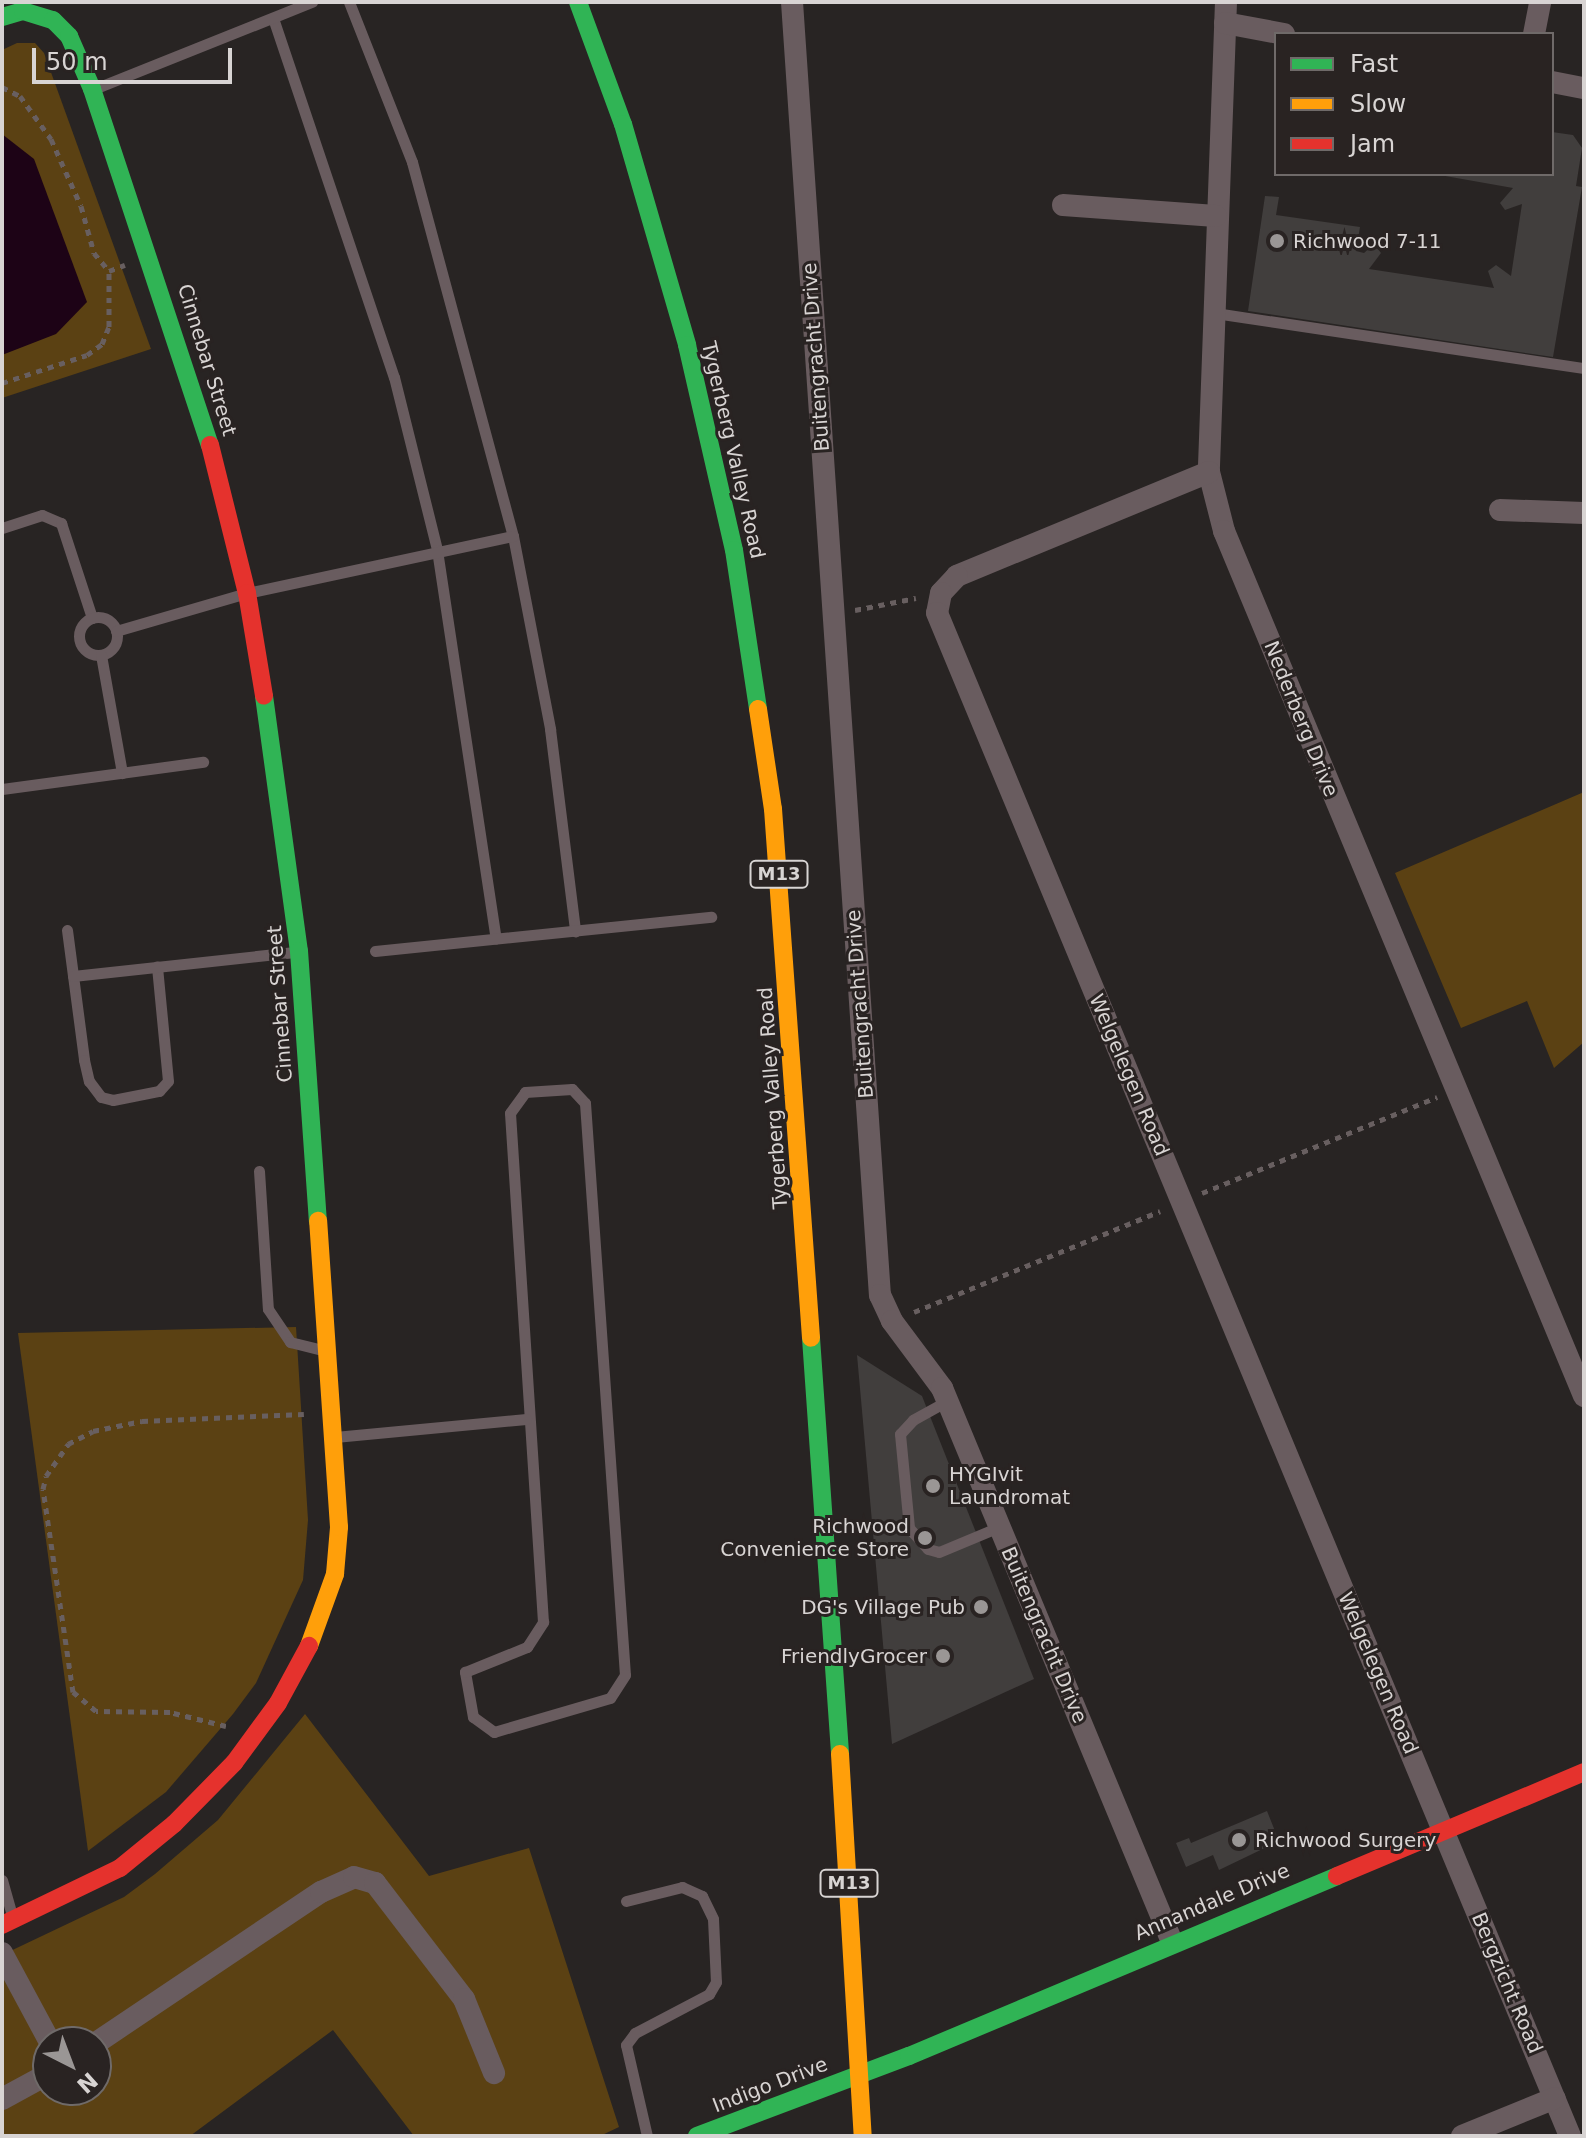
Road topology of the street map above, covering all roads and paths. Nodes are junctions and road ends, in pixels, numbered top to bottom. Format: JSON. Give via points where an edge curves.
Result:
{"nodes":[{"id":1,"x":312,"y":2,"type":"edge"},
{"id":2,"x":349,"y":2,"type":"edge"},
{"id":3,"x":568,"y":2,"type":"edge"},
{"id":4,"x":578,"y":2,"type":"edge"},
{"id":5,"x":792,"y":2,"type":"edge"},
{"id":6,"x":1540,"y":2,"type":"edge"},
{"id":7,"x":34,"y":7,"type":"edge"},
{"id":8,"x":1225,"y":13,"type":"edge"},
{"id":9,"x":2,"y":17,"type":"edge"},
{"id":10,"x":273,"y":18,"type":"junction"},
{"id":11,"x":1278,"y":32,"type":"edge"},
{"id":12,"x":1534,"y":32,"type":"edge"},
{"id":13,"x":605,"y":76,"type":"junction"},
{"id":14,"x":1554,"y":82,"type":"edge"},
{"id":15,"x":2,"y":87,"type":"edge"},
{"id":16,"x":1584,"y":88,"type":"edge"},
{"id":17,"x":92,"y":89,"type":"junction"},
{"id":18,"x":1063,"y":205,"type":"dead end"},
{"id":19,"x":1216,"y":216,"type":"junction"},
{"id":20,"x":130,"y":263,"type":"dead end"},
{"id":21,"x":109,"y":271,"type":"junction"},
{"id":22,"x":1215,"y":313,"type":"junction"},
{"id":23,"x":1584,"y":368,"type":"edge"},
{"id":24,"x":2,"y":383,"type":"edge"},
{"id":25,"x":1209,"y":472,"type":"junction"},
{"id":26,"x":1500,"y":510,"type":"dead end"},
{"id":27,"x":1584,"y":513,"type":"edge"},
{"id":28,"x":2,"y":528,"type":"edge"},
{"id":29,"x":513,"y":536,"type":"junction"},
{"id":30,"x":437,"y":550,"type":"junction"},
{"id":31,"x":247,"y":593,"type":"junction"},
{"id":32,"x":941,"y":593,"type":"junction"},
{"id":33,"x":833,"y":615,"type":"junction"},
{"id":34,"x":92,"y":618,"type":"junction"},
{"id":35,"x":116,"y":631,"type":"junction"},
{"id":36,"x":101,"y":655,"type":"junction"},
{"id":37,"x":203,"y":762,"type":"dead end"},
{"id":38,"x":122,"y":773,"type":"junction"},
{"id":39,"x":2,"y":789,"type":"edge"},
{"id":40,"x":711,"y":917,"type":"dead end"},
{"id":41,"x":67,"y":930,"type":"dead end"},
{"id":42,"x":575,"y":931,"type":"junction"},
{"id":43,"x":496,"y":939,"type":"junction"},
{"id":44,"x":299,"y":951,"type":"junction"},
{"id":45,"x":375,"y":951,"type":"dead end"},
{"id":46,"x":157,"y":967,"type":"junction"},
{"id":47,"x":73,"y":976,"type":"junction"},
{"id":48,"x":259,"y":1171,"type":"dead end"},
{"id":49,"x":327,"y":1351,"type":"junction"},
{"id":50,"x":1584,"y":1396,"type":"edge"},
{"id":51,"x":947,"y":1401,"type":"junction"},
{"id":52,"x":308,"y":1414,"type":"dead end"},
{"id":53,"x":526,"y":1419,"type":"junction"},
{"id":54,"x":334,"y":1437,"type":"junction"},
{"id":55,"x":999,"y":1527,"type":"junction"},
{"id":56,"x":231,"y":1727,"type":"dead end"},
{"id":57,"x":1584,"y":1772,"type":"edge"},
{"id":58,"x":1443,"y":1829,"type":"junction"},
{"id":59,"x":2,"y":1880,"type":"edge"},
{"id":60,"x":626,"y":1901,"type":"dead end"},
{"id":61,"x":8,"y":1922,"type":"edge"},
{"id":62,"x":1172,"y":1942,"type":"junction"},
{"id":63,"x":2,"y":1953,"type":"edge"},
{"id":64,"x":41,"y":2026,"type":"edge"},
{"id":65,"x":112,"y":2032,"type":"edge"},
{"id":66,"x":494,"y":2073,"type":"dead end"},
{"id":67,"x":858,"y":2075,"type":"junction"},
{"id":68,"x":32,"y":2083,"type":"edge"},
{"id":69,"x":1555,"y":2098,"type":"junction"},
{"id":70,"x":2,"y":2099,"type":"edge"},
{"id":71,"x":647,"y":2136,"type":"edge"},
{"id":72,"x":697,"y":2136,"type":"edge"},
{"id":73,"x":863,"y":2136,"type":"edge"},
{"id":74,"x":1462,"y":2136,"type":"edge"},
{"id":75,"x":1570,"y":2136,"type":"edge"}],
"edges":[{"from":1,"to":10,"type":"lane"},
{"from":2,"to":29,"type":"lane","via":[[412,162]]},
{"from":3,"to":13,"type":"street","name":"Tygerberg Valley Road","number":"M13"},
{"from":4,"to":13,"type":"street","name":"Tygerberg Valley Road","number":"M13"},
{"from":5,"to":33,"type":"street","name":"Buitengracht Drive"},
{"from":6,"to":12,"type":"street"},
{"from":7,"to":9,"type":"street","name":"Cinnebar Street"},
{"from":7,"to":17,"type":"street","name":"Cinnebar Street","via":[[69,36]]},
{"from":8,"to":11,"type":"street"},
{"from":8,"to":19,"type":"street","name":"Nederberg Drive"},
{"from":10,"to":17,"type":"lane"},
{"from":10,"to":30,"type":"lane","via":[[394,377]]},
{"from":13,"to":67,"type":"street","name":"Tygerberg Valley Road","number":"M13","via":[[687,345],[731,535],[773,809],[859,2020]]},
{"from":14,"to":16,"type":"street"},
{"from":15,"to":21,"type":"path","via":[[20,96],[51,139],[81,206],[94,253]]},
{"from":17,"to":31,"type":"street","name":"Cinnebar Street","via":[[203,417]]},
{"from":18,"to":19,"type":"street"},
{"from":19,"to":22,"type":"street","name":"Nederberg Drive"},
{"from":20,"to":21,"type":"path"},
{"from":21,"to":24,"type":"path","via":[[109,327],[102,344],[87,355]]},
{"from":22,"to":23,"type":"lane"},
{"from":22,"to":25,"type":"street","name":"Nederberg Drive"},
{"from":25,"to":32,"type":"street","via":[[957,576]]},
{"from":25,"to":50,"type":"street","name":"Nederberg Drive","via":[[1224,531]]},
{"from":26,"to":27,"type":"street"},
{"from":28,"to":34,"type":"lane","via":[[42,515],[61,523]]},
{"from":29,"to":30,"type":"lane"},
{"from":29,"to":42,"type":"lane","via":[[550,729]]},
{"from":30,"to":31,"type":"lane"},
{"from":30,"to":43,"type":"lane"},
{"from":31,"to":35,"type":"lane"},
{"from":31,"to":44,"type":"street","name":"Cinnebar Street"},
{"from":32,"to":33,"type":"path"},
{"from":32,"to":58,"type":"street","name":"Welgelegen Road","via":[[937,613]]},
{"from":33,"to":51,"type":"street","name":"Buitengracht Drive","via":[[880,1295]]},
{"from":34,"to":35,"type":"lane","via":[[107,619]]},
{"from":34,"to":36,"type":"lane","via":[[84,623],[79,641],[91,654]]},
{"from":35,"to":36,"type":"lane","via":[[114,647]]},
{"from":36,"to":38,"type":"lane"},
{"from":37,"to":38,"type":"lane"},
{"from":38,"to":39,"type":"lane"},
{"from":40,"to":42,"type":"lane"},
{"from":41,"to":47,"type":"lane"},
{"from":42,"to":43,"type":"lane"},
{"from":43,"to":45,"type":"lane"},
{"from":44,"to":46,"type":"lane"},
{"from":44,"to":49,"type":"street","name":"Cinnebar Street"},
{"from":46,"to":47,"type":"lane"},
{"from":46,"to":47,"type":"lane","via":[[168,1081],[159,1091],[113,1100],[101,1097],[89,1081]]},
{"from":48,"to":49,"type":"lane","via":[[268,1309],[290,1342]]},
{"from":49,"to":54,"type":"street","name":"Cinnebar Street"},
{"from":51,"to":55,"type":"street","name":"Buitengracht Drive"},
{"from":51,"to":55,"type":"lane","via":[[900,1434],[909,1528],[928,1549],[939,1552]]},
{"from":52,"to":56,"type":"path","via":[[155,1419],[93,1431],[68,1444],[46,1476],[43,1489],[73,1692],[96,1711],[170,1712]]},
{"from":53,"to":53,"type":"lane","via":[[510,1113],[525,1092],[572,1089],[585,1103],[625,1675],[610,1698],[494,1732],[473,1717],[465,1672],[527,1647],[543,1622]]},
{"from":53,"to":54,"type":"lane"},
{"from":54,"to":61,"type":"street","name":"Cinnebar Street","via":[[339,1527],[335,1574],[312,1640],[278,1703],[216,1783],[139,1855],[99,1881]]},
{"from":55,"to":62,"type":"street","name":"Buitengracht Drive"},
{"from":57,"to":58,"type":"street","name":"Annandale Drive"},
{"from":58,"to":62,"type":"street","name":"Annandale Drive"},
{"from":58,"to":69,"type":"street","name":"Bergzicht Road"},
{"from":59,"to":61,"type":"lane"},
{"from":60,"to":71,"type":"lane","via":[[682,1887],[702,1896],[713,1919],[716,1982],[709,1994],[635,2033],[626,2045]]},
{"from":62,"to":67,"type":"street","name":"Annandale Drive"},
{"from":63,"to":64,"type":"street"},
{"from":65,"to":66,"type":"street","via":[[321,1892],[354,1877],[375,1883],[464,1999]]},
{"from":67,"to":72,"type":"street","name":"Indigo Drive"},
{"from":67,"to":73,"type":"street","name":"Tygerberg Valley Road","number":"M13"},
{"from":68,"to":70,"type":"street"},
{"from":69,"to":74,"type":"street"},
{"from":69,"to":75,"type":"street","name":"Bergzicht Road"}]}
